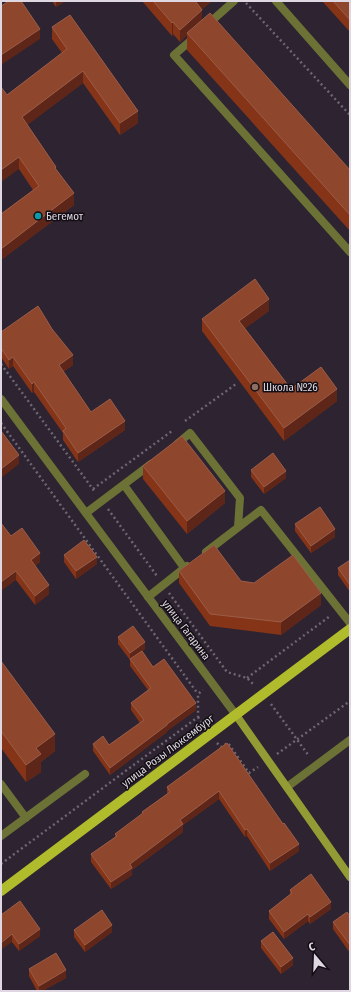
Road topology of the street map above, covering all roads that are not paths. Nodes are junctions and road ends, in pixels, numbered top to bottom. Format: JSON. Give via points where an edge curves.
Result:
{"nodes":[{"id":1,"x":234,"y":1,"type":"edge"},
{"id":2,"x":276,"y":1,"type":"edge"},
{"id":3,"x":350,"y":85,"type":"edge"},
{"id":4,"x":350,"y":252,"type":"edge"},
{"id":5,"x":1,"y":398,"type":"edge"},
{"id":6,"x":172,"y":448,"type":"edge"},
{"id":7,"x":160,"y":457,"type":"edge"},
{"id":8,"x":124,"y":485,"type":"junction"},
{"id":9,"x":86,"y":513,"type":"junction"},
{"id":10,"x":238,"y":527,"type":"junction"},
{"id":11,"x":185,"y":569,"type":"junction"},
{"id":12,"x":148,"y":597,"type":"junction"},
{"id":13,"x":350,"y":623,"type":"edge"},
{"id":14,"x":350,"y":629,"type":"edge"},
{"id":15,"x":236,"y":715,"type":"junction"},
{"id":16,"x":350,"y":740,"type":"edge"},
{"id":17,"x":85,"y":774,"type":"dead end"},
{"id":18,"x":1,"y":784,"type":"edge"},
{"id":19,"x":287,"y":787,"type":"junction"},
{"id":20,"x":26,"y":818,"type":"junction"},
{"id":21,"x":1,"y":836,"type":"edge"},
{"id":22,"x":350,"y":877,"type":"edge"},
{"id":23,"x":1,"y":891,"type":"edge"}],
"edges":[{"from":1,"to":4,"type":"street","via":[[174,55]]},
{"from":2,"to":3,"type":"street"},
{"from":5,"to":9,"type":"street","name":"улица Гагарина"},
{"from":6,"to":10,"type":"street","via":[[190,433],[240,498]]},
{"from":7,"to":8,"type":"street"},
{"from":8,"to":9,"type":"street"},
{"from":8,"to":11,"type":"street"},
{"from":9,"to":12,"type":"street","name":"улица Гагарина"},
{"from":10,"to":11,"type":"street"},
{"from":10,"to":13,"type":"street","via":[[261,510]]},
{"from":11,"to":12,"type":"street"},
{"from":12,"to":15,"type":"street","name":"улица Гагарина"},
{"from":14,"to":15,"type":"main road","name":"улица Розы Люксембург"},
{"from":15,"to":19,"type":"main road","name":"улица Гагарина"},
{"from":15,"to":23,"type":"main road","name":"улица Розы Люксембург"},
{"from":16,"to":19,"type":"street"},
{"from":17,"to":20,"type":"street"},
{"from":18,"to":20,"type":"street"},
{"from":19,"to":22,"type":"main road","name":"улица Гагарина"},
{"from":20,"to":21,"type":"street"}]}
